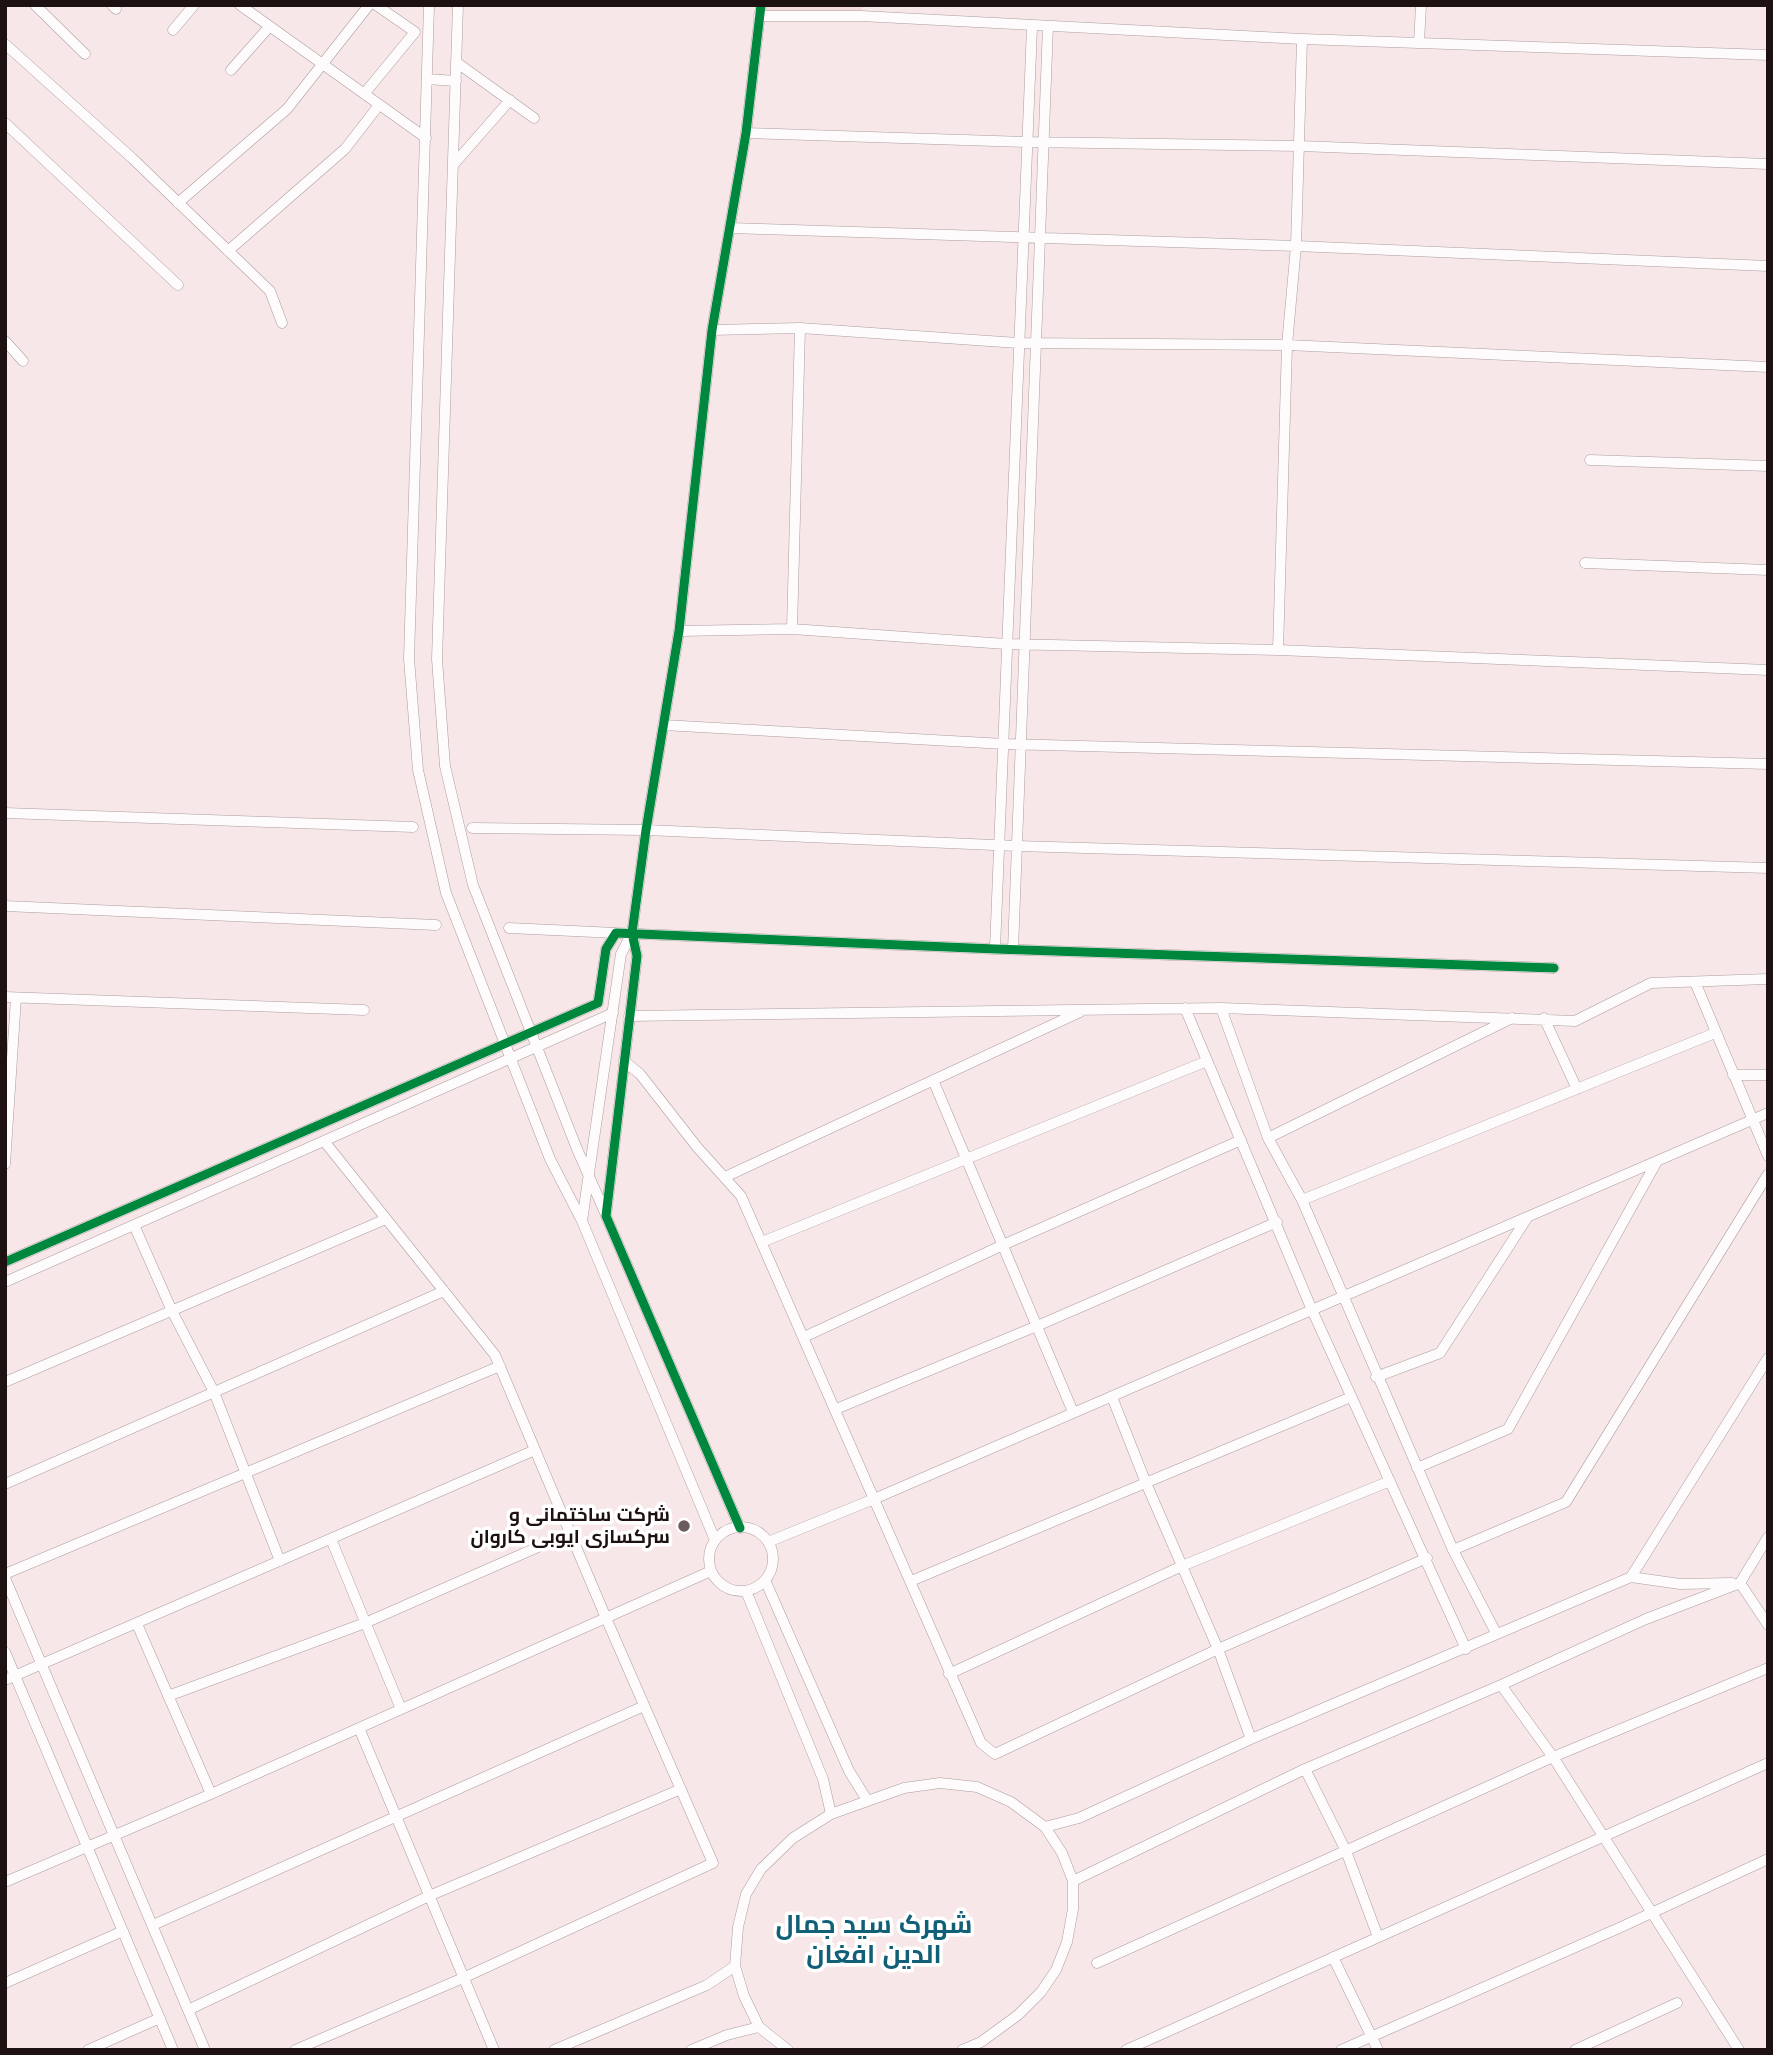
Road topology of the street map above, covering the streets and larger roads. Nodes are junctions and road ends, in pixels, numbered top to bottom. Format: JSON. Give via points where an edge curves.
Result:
{"nodes":[{"id":1,"x":35,"y":5,"type":"edge"},
{"id":2,"x":194,"y":5,"type":"edge"},
{"id":3,"x":240,"y":5,"type":"edge"},
{"id":4,"x":369,"y":5,"type":"edge"},
{"id":5,"x":376,"y":5,"type":"edge"},
{"id":6,"x":429,"y":5,"type":"edge"},
{"id":7,"x":458,"y":5,"type":"edge"},
{"id":8,"x":761,"y":5,"type":"edge"},
{"id":9,"x":1420,"y":5,"type":"edge"},
{"id":10,"x":759,"y":16,"type":"junction"},
{"id":11,"x":1048,"y":26,"type":"junction"},
{"id":12,"x":269,"y":27,"type":"junction"},
{"id":13,"x":1032,"y":27,"type":"junction"},
{"id":14,"x":173,"y":30,"type":"dead end"},
{"id":15,"x":1302,"y":39,"type":"junction"},
{"id":16,"x":1419,"y":43,"type":"junction"},
{"id":17,"x":5,"y":44,"type":"edge"},
{"id":18,"x":85,"y":54,"type":"dead end"},
{"id":19,"x":1768,"y":55,"type":"edge"},
{"id":20,"x":457,"y":62,"type":"junction"},
{"id":21,"x":322,"y":66,"type":"junction"},
{"id":22,"x":231,"y":70,"type":"dead end"},
{"id":23,"x":427,"y":79,"type":"junction"},
{"id":24,"x":456,"y":80,"type":"junction"},
{"id":25,"x":363,"y":94,"type":"junction"},
{"id":26,"x":510,"y":100,"type":"junction"},
{"id":27,"x":379,"y":106,"type":"junction"},
{"id":28,"x":534,"y":118,"type":"dead end"},
{"id":29,"x":5,"y":122,"type":"edge"},
{"id":30,"x":746,"y":133,"type":"junction"},
{"id":31,"x":426,"y":138,"type":"junction"},
{"id":32,"x":1026,"y":142,"type":"junction"},
{"id":33,"x":1044,"y":142,"type":"junction"},
{"id":34,"x":1300,"y":146,"type":"junction"},
{"id":35,"x":454,"y":164,"type":"junction"},
{"id":36,"x":1768,"y":164,"type":"edge"},
{"id":37,"x":178,"y":202,"type":"junction"},
{"id":38,"x":730,"y":228,"type":"junction"},
{"id":39,"x":1022,"y":236,"type":"junction"},
{"id":40,"x":1040,"y":237,"type":"junction"},
{"id":41,"x":1296,"y":246,"type":"junction"},
{"id":42,"x":228,"y":251,"type":"junction"},
{"id":43,"x":1768,"y":266,"type":"edge"},
{"id":44,"x":178,"y":285,"type":"dead end"},
{"id":45,"x":282,"y":323,"type":"dead end"},
{"id":46,"x":800,"y":328,"type":"junction"},
{"id":47,"x":712,"y":330,"type":"junction"},
{"id":48,"x":5,"y":341,"type":"edge"},
{"id":49,"x":1018,"y":343,"type":"junction"},
{"id":50,"x":1036,"y":343,"type":"junction"},
{"id":51,"x":1287,"y":345,"type":"junction"},
{"id":52,"x":23,"y":361,"type":"dead end"},
{"id":53,"x":1768,"y":366,"type":"edge"},
{"id":54,"x":1590,"y":460,"type":"dead end"},
{"id":55,"x":1768,"y":466,"type":"edge"},
{"id":56,"x":1586,"y":563,"type":"dead end"},
{"id":57,"x":1768,"y":570,"type":"edge"},
{"id":58,"x":792,"y":629,"type":"junction"},
{"id":59,"x":679,"y":631,"type":"junction"},
{"id":60,"x":1006,"y":644,"type":"junction"},
{"id":61,"x":1025,"y":644,"type":"junction"},
{"id":62,"x":1278,"y":650,"type":"junction"},
{"id":63,"x":1768,"y":670,"type":"edge"},
{"id":64,"x":663,"y":725,"type":"junction"},
{"id":65,"x":1005,"y":744,"type":"junction"},
{"id":66,"x":1021,"y":745,"type":"junction"},
{"id":67,"x":1768,"y":764,"type":"edge"},
{"id":68,"x":5,"y":813,"type":"edge"},
{"id":69,"x":413,"y":827,"type":"dead end"},
{"id":70,"x":472,"y":828,"type":"dead end"},
{"id":71,"x":646,"y":830,"type":"junction"},
{"id":72,"x":998,"y":846,"type":"junction"},
{"id":73,"x":1017,"y":846,"type":"junction"},
{"id":74,"x":1768,"y":868,"type":"edge"},
{"id":75,"x":5,"y":906,"type":"edge"},
{"id":76,"x":436,"y":925,"type":"dead end"},
{"id":77,"x":509,"y":928,"type":"dead end"},
{"id":78,"x":616,"y":933,"type":"junction"},
{"id":79,"x":632,"y":933,"type":"junction"},
{"id":80,"x":995,"y":949,"type":"junction"},
{"id":81,"x":1013,"y":950,"type":"junction"},
{"id":82,"x":1554,"y":968,"type":"dead end"},
{"id":83,"x":1768,"y":979,"type":"edge"},
{"id":84,"x":1695,"y":982,"type":"junction"},
{"id":85,"x":10,"y":997,"type":"edge"},
{"id":86,"x":1185,"y":1008,"type":"junction"},
{"id":87,"x":1221,"y":1008,"type":"junction"},
{"id":88,"x":1085,"y":1009,"type":"junction"},
{"id":89,"x":363,"y":1010,"type":"dead end"},
{"id":90,"x":613,"y":1013,"type":"junction"},
{"id":91,"x":629,"y":1016,"type":"junction"},
{"id":92,"x":1513,"y":1018,"type":"junction"},
{"id":93,"x":1544,"y":1018,"type":"junction"},
{"id":94,"x":531,"y":1032,"type":"junction"},
{"id":95,"x":1715,"y":1032,"type":"junction"},
{"id":96,"x":505,"y":1044,"type":"junction"},
{"id":97,"x":536,"y":1046,"type":"junction"},
{"id":98,"x":510,"y":1058,"type":"junction"},
{"id":99,"x":624,"y":1061,"type":"junction"},
{"id":100,"x":1208,"y":1061,"type":"junction"},
{"id":101,"x":1733,"y":1075,"type":"junction"},
{"id":102,"x":1768,"y":1075,"type":"edge"},
{"id":103,"x":933,"y":1080,"type":"junction"},
{"id":104,"x":1577,"y":1089,"type":"junction"},
{"id":105,"x":1768,"y":1113,"type":"edge"},
{"id":106,"x":1753,"y":1121,"type":"junction"},
{"id":107,"x":1268,"y":1138,"type":"junction"},
{"id":108,"x":1241,"y":1140,"type":"junction"},
{"id":109,"x":324,"y":1141,"type":"junction"},
{"id":110,"x":1768,"y":1156,"type":"edge"},
{"id":111,"x":967,"y":1160,"type":"junction"},
{"id":112,"x":1656,"y":1163,"type":"junction"},
{"id":113,"x":5,"y":1164,"type":"edge"},
{"id":114,"x":1768,"y":1174,"type":"edge"},
{"id":115,"x":589,"y":1177,"type":"junction"},
{"id":116,"x":725,"y":1177,"type":"junction"},
{"id":117,"x":1302,"y":1200,"type":"junction"},
{"id":118,"x":606,"y":1216,"type":"junction"},
{"id":119,"x":1527,"y":1218,"type":"junction"},
{"id":120,"x":386,"y":1219,"type":"junction"},
{"id":121,"x":582,"y":1221,"type":"junction"},
{"id":122,"x":1277,"y":1222,"type":"junction"},
{"id":123,"x":134,"y":1225,"type":"junction"},
{"id":124,"x":762,"y":1242,"type":"junction"},
{"id":125,"x":1003,"y":1244,"type":"junction"},
{"id":126,"x":5,"y":1262,"type":"edge"},
{"id":127,"x":5,"y":1282,"type":"edge"},
{"id":128,"x":444,"y":1291,"type":"junction"},
{"id":129,"x":1342,"y":1297,"type":"junction"},
{"id":130,"x":1312,"y":1310,"type":"junction"},
{"id":131,"x":172,"y":1311,"type":"junction"},
{"id":132,"x":1037,"y":1326,"type":"junction"},
{"id":133,"x":804,"y":1337,"type":"junction"},
{"id":134,"x":1768,"y":1358,"type":"edge"},
{"id":135,"x":500,"y":1366,"type":"junction"},
{"id":136,"x":1376,"y":1377,"type":"junction"},
{"id":137,"x":5,"y":1382,"type":"edge"},
{"id":138,"x":214,"y":1392,"type":"junction"},
{"id":139,"x":1112,"y":1397,"type":"junction"},
{"id":140,"x":1351,"y":1397,"type":"junction"},
{"id":141,"x":835,"y":1409,"type":"junction"},
{"id":142,"x":1073,"y":1412,"type":"junction"},
{"id":143,"x":535,"y":1450,"type":"junction"},
{"id":144,"x":1417,"y":1468,"type":"junction"},
{"id":145,"x":245,"y":1473,"type":"junction"},
{"id":146,"x":1390,"y":1481,"type":"junction"},
{"id":147,"x":1146,"y":1483,"type":"junction"},
{"id":148,"x":5,"y":1484,"type":"edge"},
{"id":149,"x":874,"y":1499,"type":"junction"},
{"id":150,"x":740,"y":1528,"type":"junction"},
{"id":151,"x":570,"y":1533,"type":"junction"},
{"id":152,"x":1768,"y":1537,"type":"edge"},
{"id":153,"x":331,"y":1539,"type":"junction"},
{"id":154,"x":715,"y":1540,"type":"junction"},
{"id":155,"x":768,"y":1542,"type":"junction"},
{"id":156,"x":1453,"y":1550,"type":"junction"},
{"id":157,"x":1427,"y":1559,"type":"junction"},
{"id":158,"x":281,"y":1561,"type":"junction"},
{"id":159,"x":1182,"y":1566,"type":"junction"},
{"id":160,"x":711,"y":1571,"type":"junction"},
{"id":161,"x":5,"y":1576,"type":"edge"},
{"id":162,"x":1631,"y":1577,"type":"junction"},
{"id":163,"x":765,"y":1580,"type":"junction"},
{"id":164,"x":911,"y":1581,"type":"junction"},
{"id":165,"x":1740,"y":1583,"type":"junction"},
{"id":166,"x":746,"y":1591,"type":"junction"},
{"id":167,"x":606,"y":1618,"type":"junction"},
{"id":168,"x":365,"y":1623,"type":"junction"},
{"id":169,"x":137,"y":1624,"type":"junction"},
{"id":170,"x":1768,"y":1625,"type":"edge"},
{"id":171,"x":1496,"y":1633,"type":"junction"},
{"id":172,"x":1218,"y":1649,"type":"junction"},
{"id":173,"x":1466,"y":1649,"type":"junction"},
{"id":174,"x":5,"y":1652,"type":"edge"},
{"id":175,"x":42,"y":1665,"type":"junction"},
{"id":176,"x":1768,"y":1668,"type":"edge"},
{"id":177,"x":949,"y":1674,"type":"junction"},
{"id":178,"x":10,"y":1678,"type":"edge"},
{"id":179,"x":1501,"y":1685,"type":"junction"},
{"id":180,"x":168,"y":1696,"type":"junction"},
{"id":181,"x":644,"y":1706,"type":"junction"},
{"id":182,"x":401,"y":1709,"type":"junction"},
{"id":183,"x":359,"y":1728,"type":"junction"},
{"id":184,"x":1251,"y":1739,"type":"junction"},
{"id":185,"x":1553,"y":1757,"type":"junction"},
{"id":186,"x":1768,"y":1763,"type":"edge"},
{"id":187,"x":1305,"y":1769,"type":"junction"},
{"id":188,"x":681,"y":1789,"type":"junction"},
{"id":189,"x":211,"y":1794,"type":"junction"},
{"id":190,"x":867,"y":1800,"type":"junction"},
{"id":191,"x":831,"y":1814,"type":"junction"},
{"id":192,"x":395,"y":1815,"type":"junction"},
{"id":193,"x":1045,"y":1827,"type":"junction"},
{"id":194,"x":114,"y":1835,"type":"junction"},
{"id":195,"x":1603,"y":1836,"type":"junction"},
{"id":196,"x":88,"y":1847,"type":"junction"},
{"id":197,"x":1346,"y":1851,"type":"junction"},
{"id":198,"x":1768,"y":1859,"type":"edge"},
{"id":199,"x":1073,"y":1881,"type":"junction"},
{"id":200,"x":5,"y":1882,"type":"edge"},
{"id":201,"x":429,"y":1896,"type":"junction"},
{"id":202,"x":1651,"y":1912,"type":"junction"},
{"id":203,"x":153,"y":1925,"type":"junction"},
{"id":204,"x":123,"y":1931,"type":"junction"},
{"id":205,"x":1377,"y":1937,"type":"junction"},
{"id":206,"x":1333,"y":1957,"type":"junction"},
{"id":207,"x":1097,"y":1963,"type":"dead end"},
{"id":208,"x":735,"y":1966,"type":"junction"},
{"id":209,"x":463,"y":1978,"type":"junction"},
{"id":210,"x":5,"y":1983,"type":"edge"},
{"id":211,"x":1677,"y":2003,"type":"dead end"},
{"id":212,"x":188,"y":2010,"type":"junction"},
{"id":213,"x":160,"y":2018,"type":"junction"},
{"id":214,"x":759,"y":2027,"type":"junction"},
{"id":215,"x":1372,"y":2036,"type":"junction"},
{"id":216,"x":981,"y":2046,"type":"edge"},
{"id":217,"x":88,"y":2050,"type":"edge"},
{"id":218,"x":173,"y":2050,"type":"edge"},
{"id":219,"x":205,"y":2050,"type":"edge"},
{"id":220,"x":295,"y":2050,"type":"edge"},
{"id":221,"x":494,"y":2050,"type":"edge"},
{"id":222,"x":554,"y":2050,"type":"edge"},
{"id":223,"x":691,"y":2050,"type":"edge"},
{"id":224,"x":788,"y":2050,"type":"edge"},
{"id":225,"x":962,"y":2050,"type":"edge"},
{"id":226,"x":1126,"y":2050,"type":"edge"},
{"id":227,"x":1341,"y":2050,"type":"edge"},
{"id":228,"x":1378,"y":2050,"type":"edge"},
{"id":229,"x":1575,"y":2050,"type":"edge"},
{"id":230,"x":1739,"y":2050,"type":"edge"}],
"edges":[{"from":1,"to":18,"type":"street"},
{"from":2,"to":14,"type":"street"},
{"from":3,"to":12,"type":"street"},
{"from":4,"to":21,"type":"street"},
{"from":5,"to":25,"type":"street","via":[[415,32]]},
{"from":6,"to":23,"type":"street"},
{"from":7,"to":20,"type":"street"},
{"from":8,"to":10,"type":"street"},
{"from":9,"to":16,"type":"street"},
{"from":10,"to":13,"type":"street","via":[[862,16]]},
{"from":10,"to":30,"type":"street"},
{"from":11,"to":13,"type":"street"},
{"from":11,"to":15,"type":"street"},
{"from":11,"to":33,"type":"street"},
{"from":12,"to":21,"type":"street"},
{"from":12,"to":22,"type":"street"},
{"from":13,"to":32,"type":"street"},
{"from":15,"to":16,"type":"street"},
{"from":15,"to":34,"type":"street"},
{"from":16,"to":19,"type":"street"},
{"from":17,"to":37,"type":"street"},
{"from":20,"to":24,"type":"street"},
{"from":20,"to":26,"type":"street"},
{"from":21,"to":25,"type":"street"},
{"from":21,"to":37,"type":"street","via":[[278,119]]},
{"from":23,"to":24,"type":"street"},
{"from":23,"to":31,"type":"street"},
{"from":24,"to":35,"type":"street"},
{"from":25,"to":27,"type":"street"},
{"from":26,"to":28,"type":"street"},
{"from":26,"to":35,"type":"street"},
{"from":27,"to":31,"type":"street"},
{"from":27,"to":42,"type":"street","via":[[345,149]]},
{"from":29,"to":44,"type":"street"},
{"from":30,"to":32,"type":"street"},
{"from":30,"to":38,"type":"street"},
{"from":31,"to":96,"type":"street","via":[[409,659],[416,756],[446,894]]},
{"from":32,"to":33,"type":"street"},
{"from":32,"to":39,"type":"street"},
{"from":33,"to":34,"type":"street"},
{"from":33,"to":40,"type":"street"},
{"from":34,"to":36,"type":"street"},
{"from":34,"to":41,"type":"street"},
{"from":35,"to":94,"type":"street","via":[[437,659],[445,766],[472,885]]},
{"from":37,"to":42,"type":"street"},
{"from":38,"to":39,"type":"street"},
{"from":38,"to":47,"type":"street"},
{"from":39,"to":40,"type":"street"},
{"from":39,"to":49,"type":"street"},
{"from":40,"to":41,"type":"street"},
{"from":40,"to":50,"type":"street"},
{"from":41,"to":43,"type":"street"},
{"from":41,"to":51,"type":"street"},
{"from":42,"to":45,"type":"street","via":[[270,291]]},
{"from":46,"to":47,"type":"street"},
{"from":46,"to":49,"type":"street"},
{"from":46,"to":58,"type":"street"},
{"from":47,"to":59,"type":"street"},
{"from":48,"to":52,"type":"street"},
{"from":49,"to":50,"type":"street"},
{"from":49,"to":60,"type":"street"},
{"from":50,"to":51,"type":"street"},
{"from":50,"to":61,"type":"street"},
{"from":51,"to":53,"type":"street"},
{"from":51,"to":62,"type":"street"},
{"from":54,"to":55,"type":"street"},
{"from":56,"to":57,"type":"street"},
{"from":58,"to":59,"type":"street"},
{"from":58,"to":60,"type":"street"},
{"from":59,"to":64,"type":"street"},
{"from":60,"to":61,"type":"street"},
{"from":60,"to":65,"type":"street"},
{"from":61,"to":62,"type":"street"},
{"from":61,"to":66,"type":"street"},
{"from":62,"to":63,"type":"street"},
{"from":64,"to":65,"type":"street"},
{"from":64,"to":71,"type":"street"},
{"from":65,"to":66,"type":"street"},
{"from":65,"to":72,"type":"street"},
{"from":66,"to":67,"type":"street"},
{"from":66,"to":73,"type":"street"},
{"from":68,"to":69,"type":"street"},
{"from":70,"to":71,"type":"street"},
{"from":71,"to":72,"type":"street"},
{"from":71,"to":79,"type":"street"},
{"from":72,"to":73,"type":"street"},
{"from":72,"to":80,"type":"street"},
{"from":73,"to":74,"type":"street"},
{"from":73,"to":81,"type":"street"},
{"from":75,"to":76,"type":"street"},
{"from":77,"to":78,"type":"street"},
{"from":78,"to":79,"type":"street"},
{"from":78,"to":94,"type":"street","via":[[606,949],[598,1003]]},
{"from":79,"to":80,"type":"street"},
{"from":79,"to":90,"type":"street","via":[[621,954]]},
{"from":79,"to":91,"type":"street","via":[[636,956]]},
{"from":80,"to":81,"type":"street"},
{"from":81,"to":82,"type":"street"},
{"from":83,"to":84,"type":"street"},
{"from":84,"to":93,"type":"street","via":[[1651,983],[1575,1020]]},
{"from":84,"to":95,"type":"street"},
{"from":85,"to":89,"type":"street"},
{"from":85,"to":113,"type":"street"},
{"from":86,"to":87,"type":"street"},
{"from":86,"to":88,"type":"street"},
{"from":86,"to":100,"type":"street"},
{"from":87,"to":92,"type":"street"},
{"from":87,"to":107,"type":"street"},
{"from":88,"to":91,"type":"street"},
{"from":88,"to":103,"type":"street"},
{"from":90,"to":97,"type":"street"},
{"from":90,"to":115,"type":"street"},
{"from":91,"to":99,"type":"street"},
{"from":92,"to":93,"type":"street"},
{"from":92,"to":107,"type":"street"},
{"from":93,"to":104,"type":"street"},
{"from":94,"to":96,"type":"street"},
{"from":94,"to":97,"type":"street"},
{"from":95,"to":101,"type":"street"},
{"from":95,"to":104,"type":"street"},
{"from":96,"to":98,"type":"street"},
{"from":96,"to":126,"type":"street"},
{"from":97,"to":98,"type":"street"},
{"from":97,"to":115,"type":"street"},
{"from":98,"to":109,"type":"street"},
{"from":98,"to":121,"type":"street","via":[[550,1159]]},
{"from":99,"to":116,"type":"street","via":[[640,1074]]},
{"from":99,"to":118,"type":"street"},
{"from":100,"to":108,"type":"street"},
{"from":100,"to":111,"type":"street"},
{"from":101,"to":102,"type":"street"},
{"from":101,"to":106,"type":"street"},
{"from":103,"to":111,"type":"street"},
{"from":103,"to":116,"type":"street"},
{"from":104,"to":117,"type":"street"},
{"from":105,"to":106,"type":"street"},
{"from":106,"to":110,"type":"street"},
{"from":106,"to":112,"type":"street"},
{"from":107,"to":117,"type":"street"},
{"from":108,"to":122,"type":"street"},
{"from":108,"to":125,"type":"street"},
{"from":109,"to":120,"type":"street"},
{"from":109,"to":123,"type":"street"},
{"from":111,"to":124,"type":"street"},
{"from":111,"to":125,"type":"street"},
{"from":112,"to":119,"type":"street"},
{"from":112,"to":144,"type":"street","via":[[1508,1429]]},
{"from":114,"to":156,"type":"street","via":[[1566,1502]]},
{"from":115,"to":118,"type":"street"},
{"from":115,"to":121,"type":"street"},
{"from":116,"to":124,"type":"street","via":[[741,1196]]},
{"from":117,"to":129,"type":"street"},
{"from":118,"to":150,"type":"street"},
{"from":119,"to":129,"type":"street"},
{"from":119,"to":136,"type":"street","via":[[1440,1353]]},
{"from":120,"to":128,"type":"street"},
{"from":120,"to":131,"type":"street"},
{"from":121,"to":154,"type":"street"},
{"from":122,"to":130,"type":"street"},
{"from":122,"to":132,"type":"street"},
{"from":123,"to":127,"type":"street"},
{"from":123,"to":131,"type":"street"},
{"from":124,"to":133,"type":"street"},
{"from":125,"to":132,"type":"street"},
{"from":125,"to":133,"type":"street"},
{"from":128,"to":135,"type":"street"},
{"from":128,"to":138,"type":"street"},
{"from":129,"to":130,"type":"street"},
{"from":129,"to":136,"type":"street"},
{"from":130,"to":139,"type":"street"},
{"from":130,"to":140,"type":"street"},
{"from":131,"to":137,"type":"street"},
{"from":131,"to":138,"type":"street"},
{"from":132,"to":141,"type":"street"},
{"from":132,"to":142,"type":"street"},
{"from":133,"to":141,"type":"street"},
{"from":134,"to":162,"type":"street"},
{"from":135,"to":143,"type":"street"},
{"from":135,"to":145,"type":"street"},
{"from":136,"to":144,"type":"street"},
{"from":138,"to":145,"type":"street"},
{"from":138,"to":148,"type":"street"},
{"from":139,"to":142,"type":"street"},
{"from":139,"to":147,"type":"street"},
{"from":140,"to":146,"type":"street"},
{"from":140,"to":147,"type":"street"},
{"from":141,"to":149,"type":"street"},
{"from":142,"to":149,"type":"street"},
{"from":143,"to":151,"type":"street"},
{"from":143,"to":153,"type":"street"},
{"from":144,"to":156,"type":"street"},
{"from":145,"to":158,"type":"street"},
{"from":145,"to":161,"type":"street"},
{"from":146,"to":157,"type":"street"},
{"from":146,"to":159,"type":"street"},
{"from":147,"to":159,"type":"street"},
{"from":147,"to":164,"type":"street"},
{"from":149,"to":155,"type":"street"},
{"from":149,"to":164,"type":"street"},
{"from":150,"to":154,"type":"street"},
{"from":150,"to":155,"type":"street","via":[[752,1530]]},
{"from":151,"to":167,"type":"street"},
{"from":151,"to":168,"type":"street"},
{"from":152,"to":165,"type":"street"},
{"from":153,"to":158,"type":"street"},
{"from":153,"to":168,"type":"street"},
{"from":154,"to":160,"type":"street","via":[[710,1550]]},
{"from":155,"to":163,"type":"street","via":[[773,1562]]},
{"from":156,"to":171,"type":"street"},
{"from":157,"to":172,"type":"street"},
{"from":157,"to":173,"type":"street"},
{"from":158,"to":169,"type":"street"},
{"from":159,"to":172,"type":"street"},
{"from":159,"to":177,"type":"street"},
{"from":160,"to":166,"type":"street","via":[[725,1587]]},
{"from":160,"to":167,"type":"street"},
{"from":161,"to":175,"type":"street"},
{"from":162,"to":165,"type":"street","via":[[1680,1584]]},
{"from":162,"to":171,"type":"street"},
{"from":163,"to":166,"type":"street"},
{"from":163,"to":190,"type":"street","via":[[849,1771]]},
{"from":164,"to":177,"type":"street"},
{"from":165,"to":170,"type":"street"},
{"from":165,"to":179,"type":"street","via":[[1646,1619]]},
{"from":166,"to":191,"type":"street","via":[[823,1779]]},
{"from":167,"to":181,"type":"street"},
{"from":167,"to":182,"type":"street"},
{"from":168,"to":180,"type":"street"},
{"from":168,"to":182,"type":"street"},
{"from":169,"to":175,"type":"street"},
{"from":169,"to":180,"type":"street"},
{"from":171,"to":173,"type":"street"},
{"from":172,"to":177,"type":"street","via":[[995,1754],[981,1743]]},
{"from":172,"to":184,"type":"street"},
{"from":173,"to":184,"type":"street"},
{"from":174,"to":178,"type":"street"},
{"from":175,"to":178,"type":"street"},
{"from":175,"to":194,"type":"street"},
{"from":176,"to":185,"type":"street"},
{"from":178,"to":196,"type":"street"},
{"from":179,"to":185,"type":"street"},
{"from":179,"to":187,"type":"street"},
{"from":180,"to":189,"type":"street"},
{"from":181,"to":188,"type":"street"},
{"from":181,"to":192,"type":"street"},
{"from":182,"to":183,"type":"street"},
{"from":183,"to":189,"type":"street"},
{"from":183,"to":192,"type":"street"},
{"from":184,"to":193,"type":"street","via":[[1079,1818]]},
{"from":185,"to":195,"type":"street"},
{"from":185,"to":197,"type":"street"},
{"from":186,"to":195,"type":"street"},
{"from":187,"to":197,"type":"street"},
{"from":187,"to":199,"type":"street"},
{"from":188,"to":201,"type":"street"},
{"from":188,"to":209,"type":"street","via":[[713,1863]]},
{"from":189,"to":194,"type":"street"},
{"from":190,"to":191,"type":"street"},
{"from":190,"to":193,"type":"street","via":[[940,1783],[977,1787],[1011,1802]]},
{"from":191,"to":208,"type":"street","via":[[793,1838],[761,1869],[746,1894]]},
{"from":192,"to":201,"type":"street"},
{"from":192,"to":203,"type":"street"},
{"from":193,"to":199,"type":"street"},
{"from":194,"to":196,"type":"street"},
{"from":194,"to":203,"type":"street"},
{"from":195,"to":202,"type":"street"},
{"from":195,"to":205,"type":"street"},
{"from":196,"to":200,"type":"street"},
{"from":196,"to":204,"type":"street"},
{"from":197,"to":205,"type":"street"},
{"from":197,"to":207,"type":"street"},
{"from":198,"to":202,"type":"street"},
{"from":199,"to":216,"type":"street","via":[[1067,1942],[1056,1970],[1041,1992]]},
{"from":201,"to":209,"type":"street"},
{"from":201,"to":212,"type":"street"},
{"from":202,"to":215,"type":"street"},
{"from":202,"to":230,"type":"street"},
{"from":203,"to":212,"type":"street"},
{"from":204,"to":210,"type":"street"},
{"from":204,"to":213,"type":"street"},
{"from":205,"to":206,"type":"street"},
{"from":206,"to":215,"type":"street"},
{"from":206,"to":226,"type":"street"},
{"from":208,"to":214,"type":"street"},
{"from":208,"to":222,"type":"street","via":[[707,1985]]},
{"from":209,"to":220,"type":"street"},
{"from":209,"to":221,"type":"street"},
{"from":211,"to":229,"type":"street"},
{"from":212,"to":219,"type":"street"},
{"from":213,"to":217,"type":"street"},
{"from":213,"to":218,"type":"street"},
{"from":214,"to":223,"type":"street"},
{"from":214,"to":224,"type":"street"},
{"from":215,"to":227,"type":"street"},
{"from":215,"to":228,"type":"street"},
{"from":216,"to":225,"type":"street"}]}
